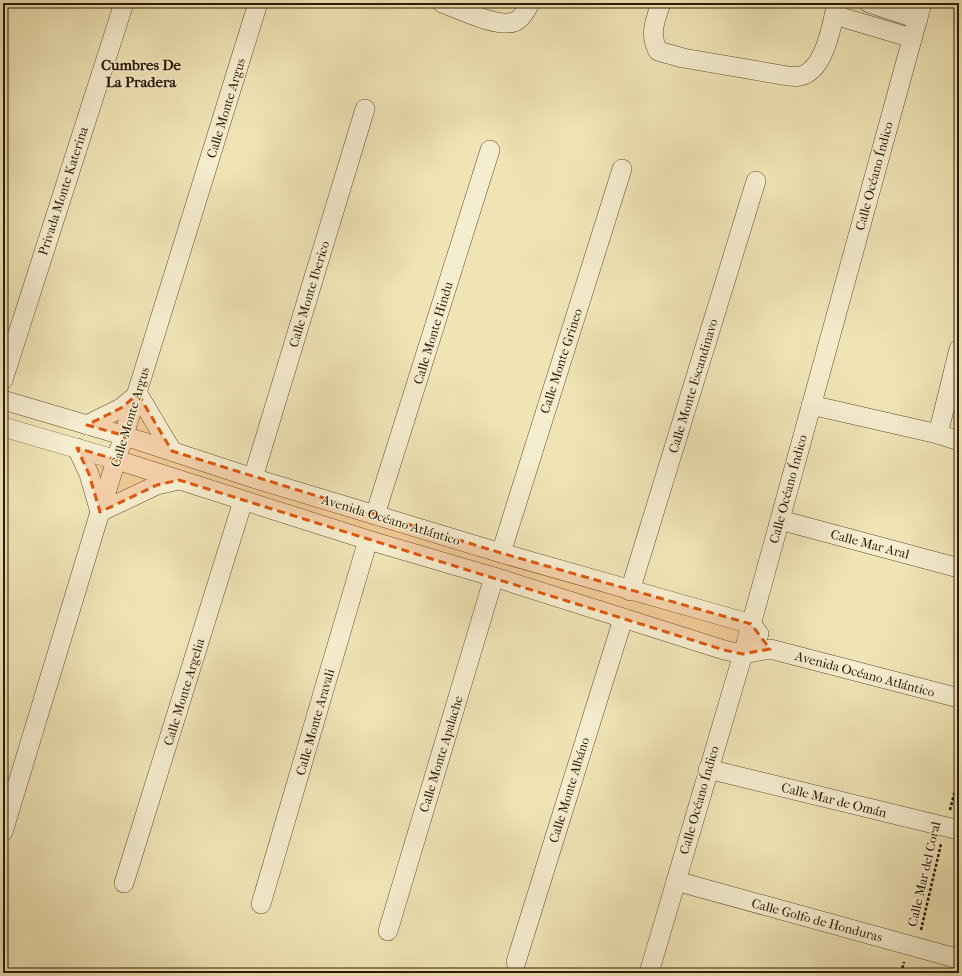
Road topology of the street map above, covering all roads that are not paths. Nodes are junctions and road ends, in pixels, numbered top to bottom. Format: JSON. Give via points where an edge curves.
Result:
{"nodes":[{"id":1,"x":124,"y":3,"type":"edge"},
{"id":2,"x":258,"y":3,"type":"edge"},
{"id":3,"x":442,"y":3,"type":"edge"},
{"id":4,"x":530,"y":3,"type":"edge"},
{"id":5,"x":661,"y":3,"type":"edge"},
{"id":6,"x":869,"y":3,"type":"edge"},
{"id":7,"x":836,"y":9,"type":"edge"},
{"id":8,"x":920,"y":11,"type":"edge"},
{"id":9,"x":912,"y":38,"type":"junction"},
{"id":10,"x":365,"y":109,"type":"dead end"},
{"id":11,"x":490,"y":150,"type":"dead end"},
{"id":12,"x":622,"y":169,"type":"dead end"},
{"id":13,"x":756,"y":181,"type":"dead end"},
{"id":14,"x":959,"y":349,"type":"edge"},
{"id":15,"x":3,"y":380,"type":"edge"},
{"id":16,"x":138,"y":394,"type":"junction"},
{"id":17,"x":3,"y":400,"type":"edge"},
{"id":18,"x":811,"y":405,"type":"junction"},
{"id":19,"x":87,"y":425,"type":"junction"},
{"id":20,"x":3,"y":427,"type":"edge"},
{"id":21,"x":938,"y":434,"type":"junction"},
{"id":22,"x":125,"y":436,"type":"junction"},
{"id":23,"x":959,"y":441,"type":"edge"},
{"id":24,"x":77,"y":448,"type":"junction"},
{"id":25,"x":172,"y":451,"type":"junction"},
{"id":26,"x":117,"y":460,"type":"junction"},
{"id":27,"x":253,"y":478,"type":"junction"},
{"id":28,"x":179,"y":480,"type":"junction"},
{"id":29,"x":243,"y":501,"type":"junction"},
{"id":30,"x":100,"y":512,"type":"junction"},
{"id":31,"x":376,"y":515,"type":"junction"},
{"id":32,"x":780,"y":520,"type":"junction"},
{"id":33,"x":368,"y":540,"type":"junction"},
{"id":34,"x":501,"y":553,"type":"junction"},
{"id":35,"x":959,"y":568,"type":"edge"},
{"id":36,"x":494,"y":577,"type":"junction"},
{"id":37,"x":630,"y":591,"type":"junction"},
{"id":38,"x":623,"y":619,"type":"junction"},
{"id":39,"x":751,"y":624,"type":"junction"},
{"id":40,"x":770,"y":649,"type":"junction"},
{"id":41,"x":743,"y":654,"type":"junction"},
{"id":42,"x":959,"y":698,"type":"edge"},
{"id":43,"x":708,"y":769,"type":"junction"},
{"id":44,"x":952,"y":829,"type":"edge"},
{"id":45,"x":3,"y":832,"type":"edge"},
{"id":46,"x":676,"y":881,"type":"junction"},
{"id":47,"x":124,"y":883,"type":"dead end"},
{"id":48,"x":262,"y":904,"type":"dead end"},
{"id":49,"x":388,"y":931,"type":"dead end"},
{"id":50,"x":959,"y":959,"type":"edge"},
{"id":51,"x":516,"y":962,"type":"dead end"},
{"id":52,"x":648,"y":973,"type":"edge"}],
"edges":[{"from":1,"to":15,"type":"street","name":"Privada Monte Katerina"},
{"from":2,"to":16,"type":"street","name":"Calle Monte Argus"},
{"from":3,"to":4,"type":"street","via":[[504,24],[515,22]]},
{"from":5,"to":7,"type":"street","via":[[653,28],[653,41],[658,51],[683,58],[788,76],[801,76],[812,71],[824,54]]},
{"from":6,"to":8,"type":"street"},
{"from":7,"to":9,"type":"street"},
{"from":8,"to":9,"type":"street","name":"Calle Océano Índico"},
{"from":9,"to":18,"type":"street","name":"Calle Océano Índico"},
{"from":10,"to":27,"type":"street","name":"Calle Monte Iberico"},
{"from":11,"to":31,"type":"street","name":"Calle Monte Hindu"},
{"from":12,"to":34,"type":"street","name":"Calle Monte Grineo"},
{"from":13,"to":37,"type":"street","name":"Calle Monte Escandinavo"},
{"from":14,"to":21,"type":"street"},
{"from":16,"to":19,"type":"street","via":[[121,408]]},
{"from":16,"to":22,"type":"street","name":"Calle Monte Argus"},
{"from":16,"to":25,"type":"street"},
{"from":17,"to":19,"type":"street","name":"Avenida Océano Atlántico"},
{"from":18,"to":21,"type":"street"},
{"from":18,"to":32,"type":"street","name":"Calle Océano Índico"},
{"from":19,"to":22,"type":"street","name":"Avenida Océano Atlántico"},
{"from":20,"to":24,"type":"street","name":"Avenida Océano Atlántico"},
{"from":21,"to":23,"type":"street"},
{"from":22,"to":25,"type":"street","name":"Avenida Océano Atlántico"},
{"from":22,"to":26,"type":"street","name":"Calle Monte Argus"},
{"from":24,"to":26,"type":"street","name":"Avenida Océano Atlántico"},
{"from":24,"to":30,"type":"street","via":[[89,474]]},
{"from":25,"to":27,"type":"street","name":"Avenida Océano Atlántico"},
{"from":26,"to":28,"type":"street","name":"Avenida Océano Atlántico"},
{"from":26,"to":30,"type":"street","name":"Calle Monte Argus"},
{"from":27,"to":31,"type":"street","name":"Avenida Océano Atlántico"},
{"from":28,"to":29,"type":"street","name":"Avenida Océano Atlántico"},
{"from":28,"to":30,"type":"street","via":[[157,485]]},
{"from":29,"to":33,"type":"street","name":"Avenida Océano Atlántico"},
{"from":29,"to":47,"type":"street","name":"Calle Monte Argelia"},
{"from":30,"to":45,"type":"street","name":"Calle Monte Argus"},
{"from":31,"to":34,"type":"street","name":"Avenida Océano Atlántico"},
{"from":32,"to":35,"type":"street","name":"Calle Mar Aral"},
{"from":32,"to":39,"type":"street","name":"Calle Océano Índico"},
{"from":33,"to":36,"type":"street","name":"Avenida Océano Atlántico"},
{"from":33,"to":48,"type":"street","name":"Calle Monte Aravali"},
{"from":34,"to":37,"type":"street","name":"Avenida Océano Atlántico"},
{"from":36,"to":38,"type":"street","name":"Avenida Océano Atlántico"},
{"from":36,"to":49,"type":"street","name":"Calle Monte Apalache"},
{"from":37,"to":39,"type":"street","name":"Avenida Océano Atlántico"},
{"from":38,"to":41,"type":"street","name":"Avenida Océano Atlántico"},
{"from":38,"to":51,"type":"street","name":"Calle Monte Albáno"},
{"from":39,"to":40,"type":"street"},
{"from":39,"to":41,"type":"street","name":"Calle Océano Índico"},
{"from":40,"to":41,"type":"street","name":"Avenida Océano Atlántico"},
{"from":40,"to":42,"type":"street","name":"Avenida Océano Atlántico"},
{"from":41,"to":43,"type":"street","name":"Calle Océano Índico"},
{"from":43,"to":44,"type":"street","name":"Calle Mar de Omán"},
{"from":43,"to":46,"type":"street","name":"Calle Océano Índico"},
{"from":46,"to":50,"type":"street","name":"Calle Golfo de Honduras"},
{"from":46,"to":52,"type":"street","name":"Calle Océano Índico"}]}
